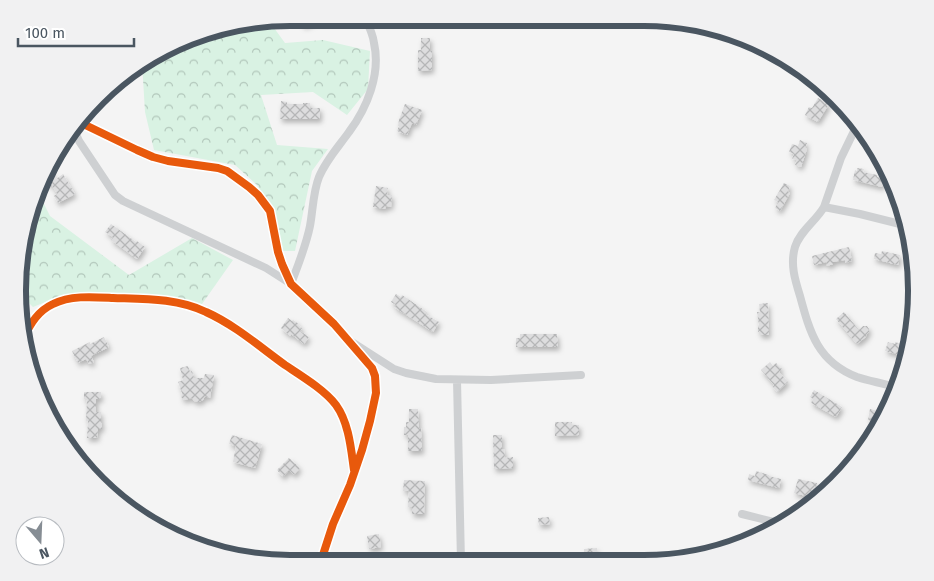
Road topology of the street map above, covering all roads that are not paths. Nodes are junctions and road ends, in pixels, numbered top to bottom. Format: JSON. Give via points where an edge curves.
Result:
{"nodes":[{"id":1,"x":368,"y":26,"type":"edge"},
{"id":2,"x":85,"y":125,"type":"edge"},
{"id":3,"x":854,"y":131,"type":"edge"},
{"id":4,"x":77,"y":136,"type":"edge"},
{"id":5,"x":824,"y":207,"type":"junction"},
{"id":6,"x":899,"y":224,"type":"edge"},
{"id":7,"x":291,"y":284,"type":"junction"},
{"id":8,"x":29,"y":326,"type":"edge"},
{"id":9,"x":346,"y":338,"type":"junction"},
{"id":10,"x":580,"y":375,"type":"dead end"},
{"id":11,"x":457,"y":380,"type":"junction"},
{"id":12,"x":890,"y":386,"type":"edge"},
{"id":13,"x":354,"y":472,"type":"junction"},
{"id":14,"x":742,"y":514,"type":"dead end"},
{"id":15,"x":771,"y":521,"type":"edge"},
{"id":16,"x":323,"y":555,"type":"edge"},
{"id":17,"x":461,"y":555,"type":"edge"}],
"edges":[{"from":1,"to":7,"type":"street","via":[[376,51],[372,86],[364,110],[318,179],[308,235]]},
{"from":2,"to":7,"type":"street","via":[[153,156],[227,171],[249,187],[270,211],[278,252]]},
{"from":3,"to":5,"type":"street"},
{"from":4,"to":7,"type":"street","via":[[115,195],[123,201],[266,268]]},
{"from":5,"to":6,"type":"street"},
{"from":5,"to":12,"type":"street","via":[[802,235],[795,247],[793,260],[808,326],[818,346],[838,367],[858,377]]},
{"from":7,"to":9,"type":"street"},
{"from":8,"to":13,"type":"street","via":[[38,314],[54,303],[69,299],[153,299],[206,312],[238,331],[331,399],[347,431]]},
{"from":9,"to":11,"type":"street","via":[[394,369],[429,378]]},
{"from":9,"to":13,"type":"street","via":[[372,368],[376,383],[370,421]]},
{"from":10,"to":11,"type":"street"},
{"from":11,"to":17,"type":"street"},
{"from":13,"to":16,"type":"street"},
{"from":14,"to":15,"type":"street"}]}
